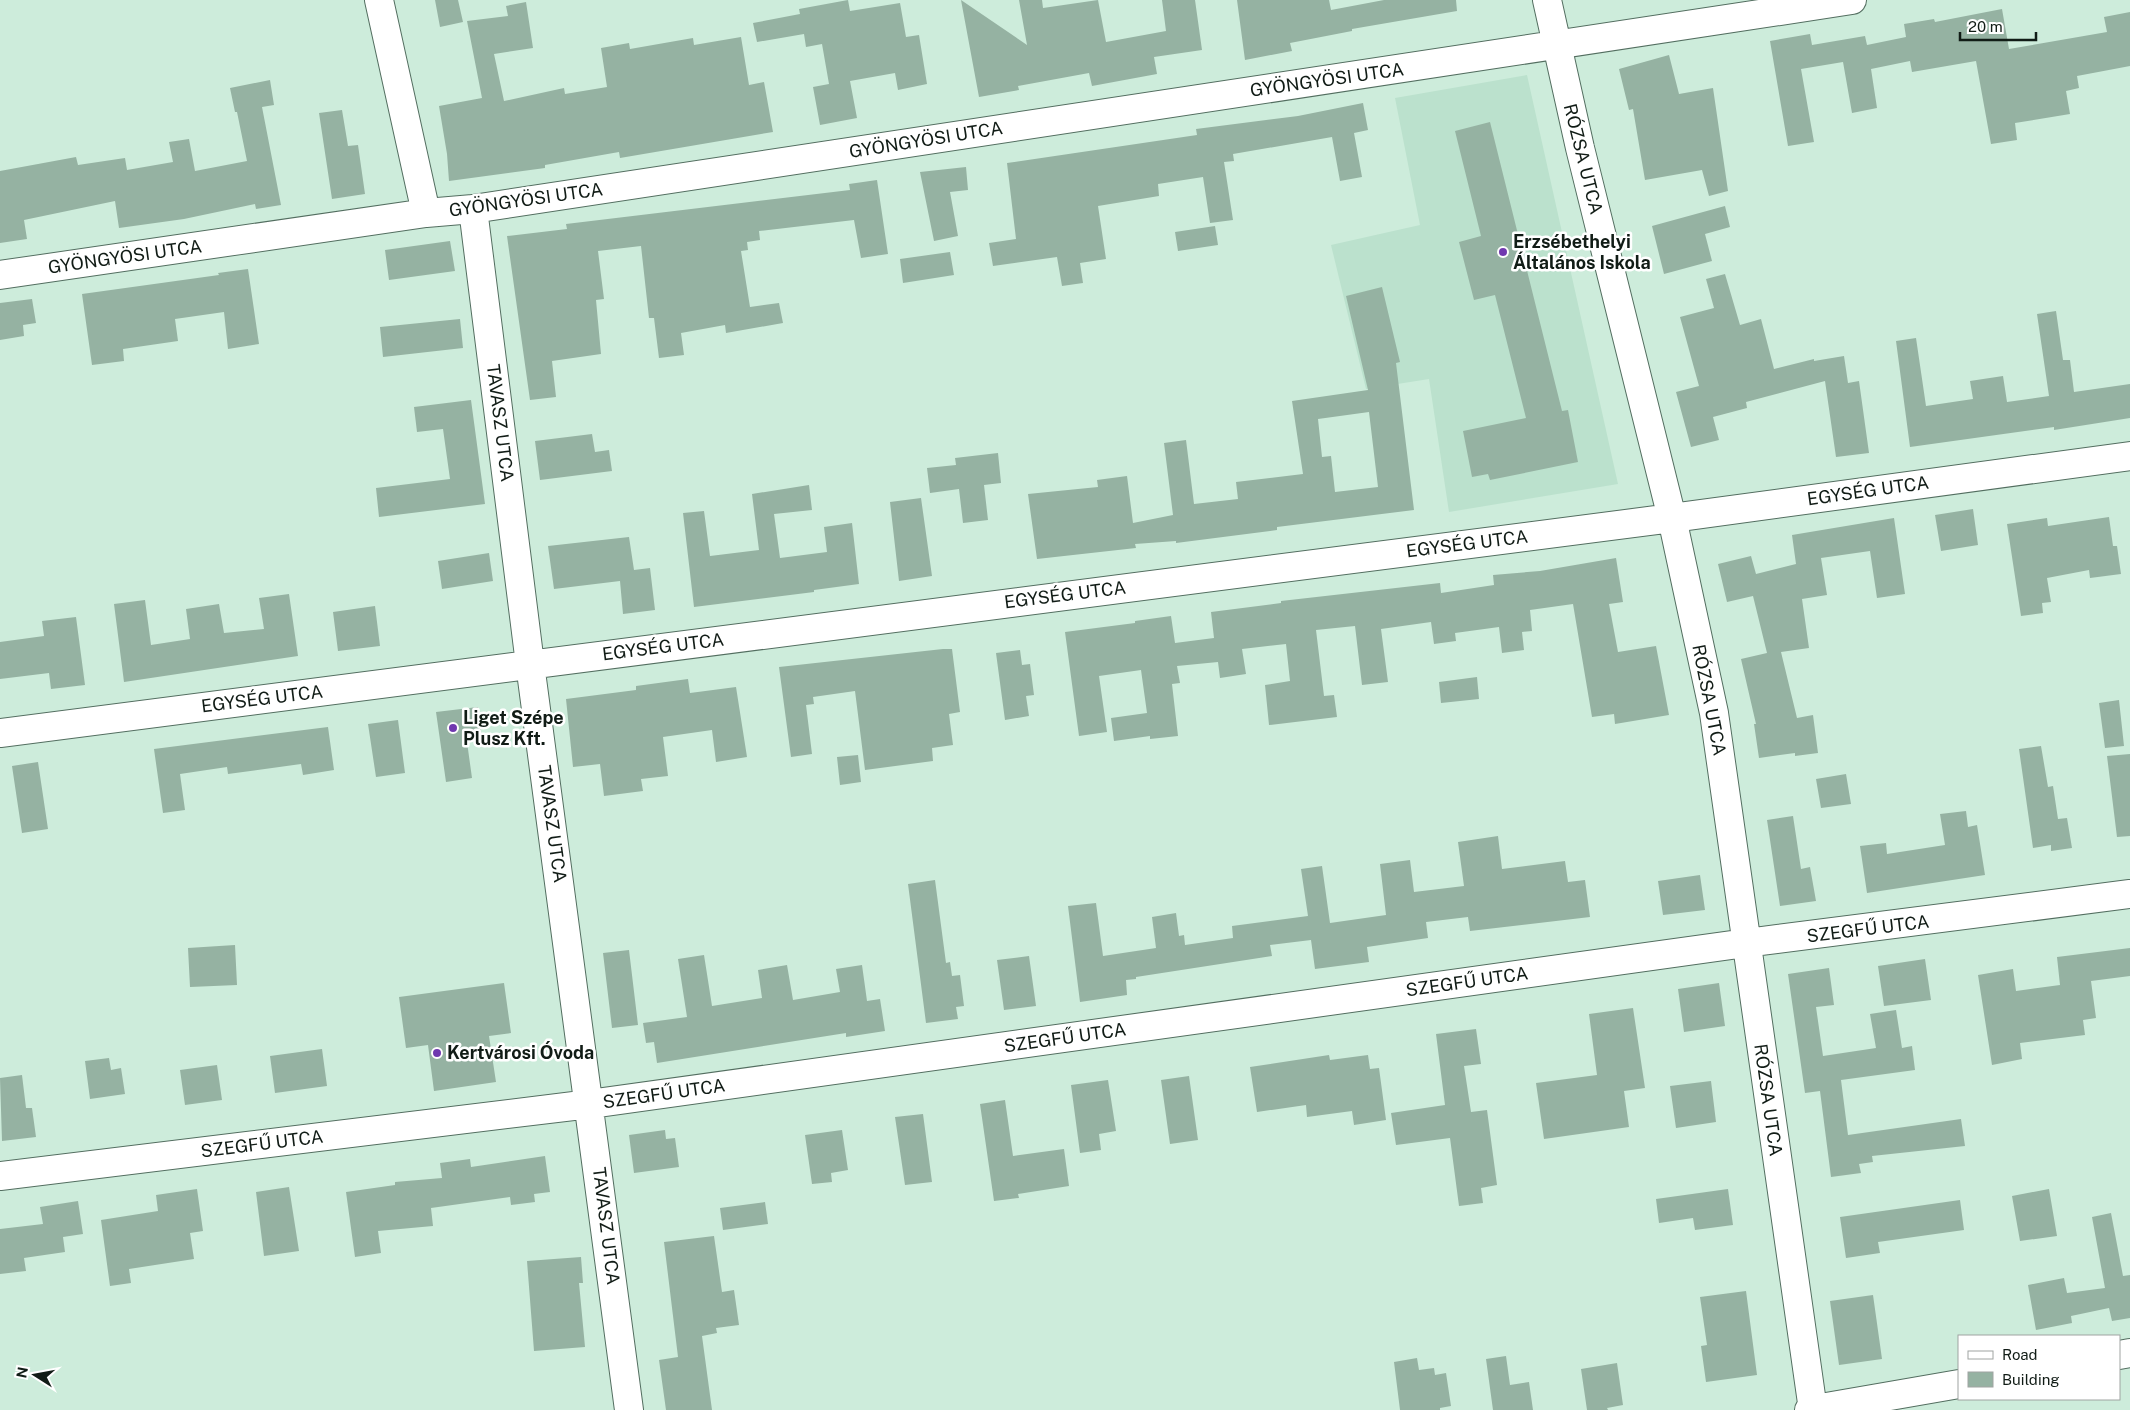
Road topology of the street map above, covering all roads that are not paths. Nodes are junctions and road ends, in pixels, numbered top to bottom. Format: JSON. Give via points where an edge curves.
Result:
{"nodes":[{"id":1,"x":379,"y":0,"type":"edge"},
{"id":2,"x":1547,"y":0,"type":"edge"},
{"id":3,"x":1852,"y":0,"type":"edge"},
{"id":4,"x":1556,"y":45,"type":"junction"},
{"id":5,"x":473,"y":209,"type":"junction"},
{"id":6,"x":426,"y":213,"type":"junction"},
{"id":7,"x":0,"y":275,"type":"edge"},
{"id":8,"x":2130,"y":456,"type":"edge"},
{"id":9,"x":1672,"y":518,"type":"junction"},
{"id":10,"x":530,"y":664,"type":"junction"},
{"id":11,"x":0,"y":733,"type":"edge"},
{"id":12,"x":2130,"y":894,"type":"edge"},
{"id":13,"x":1746,"y":944,"type":"junction"},
{"id":14,"x":590,"y":1104,"type":"junction"},
{"id":15,"x":0,"y":1176,"type":"edge"},
{"id":16,"x":1958,"y":1384,"type":"edge"},
{"id":17,"x":629,"y":1410,"type":"edge"},
{"id":18,"x":1812,"y":1410,"type":"edge"}],
"edges":[{"from":1,"to":6,"type":"street"},
{"from":2,"to":4,"type":"street","name":"RÓZSA UTCA"},
{"from":3,"to":4,"type":"street","name":"GYÖNGYÖSI UTCA"},
{"from":4,"to":5,"type":"street","name":"GYÖNGYÖSI UTCA"},
{"from":4,"to":9,"type":"street","name":"RÓZSA UTCA"},
{"from":5,"to":6,"type":"street","name":"GYÖNGYÖSI UTCA"},
{"from":5,"to":10,"type":"street","name":"TAVASZ UTCA"},
{"from":6,"to":7,"type":"street","name":"GYÖNGYÖSI UTCA"},
{"from":8,"to":9,"type":"street","name":"EGYSÉG UTCA"},
{"from":9,"to":10,"type":"street","name":"EGYSÉG UTCA"},
{"from":9,"to":13,"type":"street","name":"RÓZSA UTCA","via":[[1714,713]]},
{"from":10,"to":11,"type":"street","name":"EGYSÉG UTCA"},
{"from":10,"to":14,"type":"street","name":"TAVASZ UTCA"},
{"from":12,"to":13,"type":"street","name":"SZEGFŰ UTCA"},
{"from":13,"to":14,"type":"street","name":"SZEGFŰ UTCA"},
{"from":13,"to":18,"type":"street","name":"RÓZSA UTCA"},
{"from":14,"to":15,"type":"street","name":"SZEGFŰ UTCA"},
{"from":14,"to":17,"type":"street","name":"TAVASZ UTCA"},
{"from":16,"to":18,"type":"street"}]}
